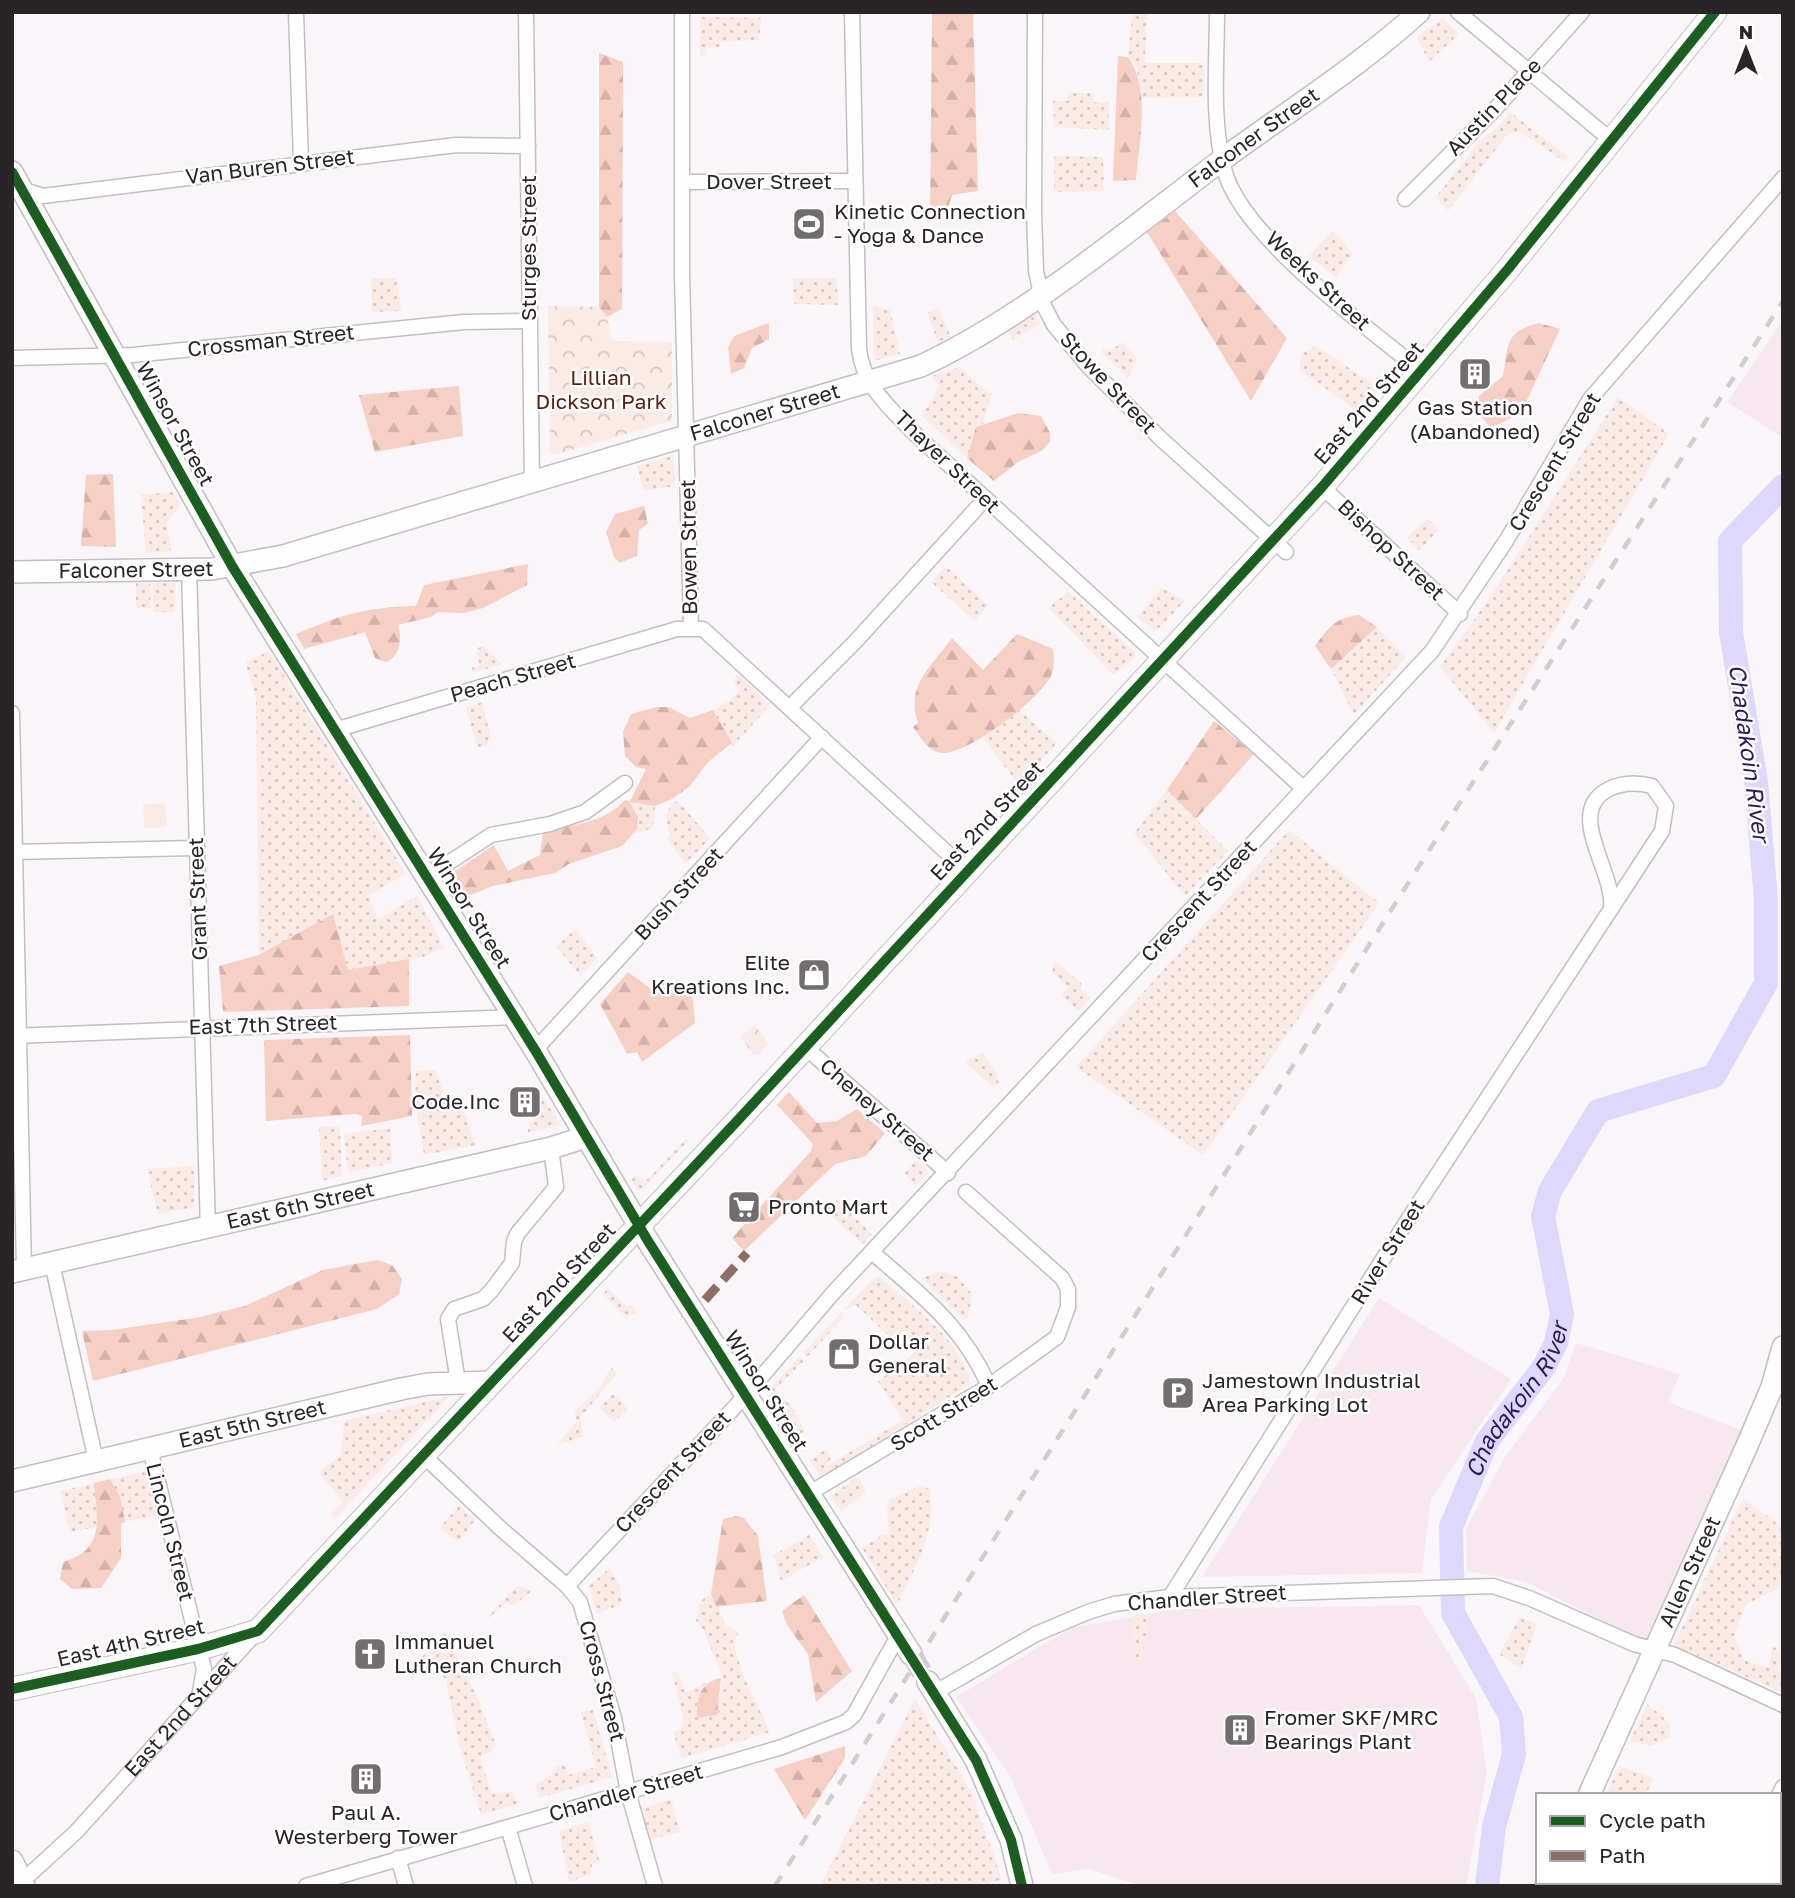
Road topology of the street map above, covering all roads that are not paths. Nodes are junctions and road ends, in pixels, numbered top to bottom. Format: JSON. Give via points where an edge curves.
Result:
{"nodes":[{"id":1,"x":296,"y":12,"type":"edge"},
{"id":2,"x":526,"y":12,"type":"edge"},
{"id":3,"x":682,"y":12,"type":"edge"},
{"id":4,"x":852,"y":12,"type":"edge"},
{"id":5,"x":1035,"y":12,"type":"edge"},
{"id":6,"x":1217,"y":12,"type":"edge"},
{"id":7,"x":1419,"y":12,"type":"edge"},
{"id":8,"x":1458,"y":12,"type":"edge"},
{"id":9,"x":1582,"y":12,"type":"edge"},
{"id":10,"x":1715,"y":12,"type":"edge"},
{"id":11,"x":1530,"y":71,"type":"junction"},
{"id":12,"x":1612,"y":141,"type":"junction"},
{"id":13,"x":528,"y":146,"type":"junction"},
{"id":14,"x":1222,"y":160,"type":"junction"},
{"id":15,"x":301,"y":162,"type":"junction"},
{"id":16,"x":1783,"y":178,"type":"edge"},
{"id":17,"x":855,"y":181,"type":"junction"},
{"id":18,"x":683,"y":182,"type":"junction"},
{"id":19,"x":15,"y":183,"type":"edge"},
{"id":20,"x":1405,"y":199,"type":"dead end"},
{"id":21,"x":1040,"y":294,"type":"junction"},
{"id":22,"x":529,"y":321,"type":"junction"},
{"id":23,"x":114,"y":356,"type":"junction"},
{"id":24,"x":12,"y":358,"type":"edge"},
{"id":25,"x":1421,"y":372,"type":"junction"},
{"id":26,"x":868,"y":382,"type":"junction"},
{"id":27,"x":686,"y":437,"type":"junction"},
{"id":28,"x":532,"y":484,"type":"junction"},
{"id":29,"x":1322,"y":487,"type":"junction"},
{"id":30,"x":985,"y":499,"type":"junction"},
{"id":31,"x":1280,"y":546,"type":"junction"},
{"id":32,"x":232,"y":566,"type":"junction"},
{"id":33,"x":189,"y":569,"type":"junction"},
{"id":34,"x":12,"y":572,"type":"edge"},
{"id":35,"x":1460,"y":614,"type":"junction"},
{"id":36,"x":691,"y":627,"type":"junction"},
{"id":37,"x":1161,"y":659,"type":"junction"},
{"id":38,"x":790,"y":706,"type":"junction"},
{"id":39,"x":12,"y":713,"type":"edge"},
{"id":40,"x":335,"y":730,"type":"junction"},
{"id":41,"x":822,"y":737,"type":"junction"},
{"id":42,"x":625,"y":783,"type":"dead end"},
{"id":43,"x":1303,"y":789,"type":"junction"},
{"id":44,"x":196,"y":848,"type":"junction"},
{"id":45,"x":14,"y":852,"type":"edge"},
{"id":46,"x":967,"y":871,"type":"junction"},
{"id":47,"x":427,"y":877,"type":"junction"},
{"id":48,"x":1611,"y":909,"type":"junction"},
{"id":49,"x":514,"y":1017,"type":"junction"},
{"id":50,"x":202,"y":1027,"type":"junction"},
{"id":51,"x":16,"y":1036,"type":"edge"},
{"id":52,"x":806,"y":1047,"type":"junction"},
{"id":53,"x":535,"y":1050,"type":"junction"},
{"id":54,"x":586,"y":1137,"type":"junction"},
{"id":55,"x":551,"y":1148,"type":"junction"},
{"id":56,"x":948,"y":1173,"type":"junction"},
{"id":57,"x":966,"y":1192,"type":"dead end"},
{"id":58,"x":639,"y":1226,"type":"junction"},
{"id":59,"x":208,"y":1228,"type":"junction"},
{"id":60,"x":873,"y":1253,"type":"junction"},
{"id":61,"x":52,"y":1263,"type":"junction"},
{"id":62,"x":18,"y":1271,"type":"edge"},
{"id":63,"x":1783,"y":1347,"type":"edge"},
{"id":64,"x":458,"y":1382,"type":"junction"},
{"id":65,"x":493,"y":1382,"type":"junction"},
{"id":66,"x":989,"y":1386,"type":"junction"},
{"id":67,"x":746,"y":1395,"type":"junction"},
{"id":68,"x":150,"y":1449,"type":"junction"},
{"id":69,"x":424,"y":1456,"type":"junction"},
{"id":70,"x":96,"y":1461,"type":"junction"},
{"id":71,"x":12,"y":1481,"type":"edge"},
{"id":72,"x":808,"y":1494,"type":"junction"},
{"id":73,"x":567,"y":1586,"type":"junction"},
{"id":74,"x":1170,"y":1597,"type":"junction"},
{"id":75,"x":258,"y":1631,"type":"junction"},
{"id":76,"x":898,"y":1636,"type":"junction"},
{"id":77,"x":198,"y":1648,"type":"junction"},
{"id":78,"x":1657,"y":1650,"type":"junction"},
{"id":79,"x":911,"y":1654,"type":"tunnel mouth"},
{"id":80,"x":931,"y":1687,"type":"joint"},
{"id":81,"x":12,"y":1689,"type":"edge"},
{"id":82,"x":197,"y":1697,"type":"junction"},
{"id":83,"x":1783,"y":1705,"type":"edge"},
{"id":84,"x":628,"y":1792,"type":"junction"},
{"id":85,"x":1589,"y":1793,"type":"edge"},
{"id":86,"x":508,"y":1826,"type":"junction"},
{"id":87,"x":398,"y":1858,"type":"junction"},
{"id":88,"x":12,"y":1861,"type":"edge"},
{"id":89,"x":1020,"y":1879,"type":"edge"},
{"id":90,"x":21,"y":1885,"type":"edge"},
{"id":91,"x":306,"y":1886,"type":"edge"},
{"id":92,"x":406,"y":1886,"type":"edge"},
{"id":93,"x":525,"y":1886,"type":"edge"},
{"id":94,"x":655,"y":1886,"type":"edge"}],
"edges":[{"from":1,"to":15,"type":"street"},
{"from":2,"to":13,"type":"street","name":"Sturges Street"},
{"from":3,"to":18,"type":"street","name":"Bowen Street"},
{"from":4,"to":17,"type":"street","name":"Thayer Street"},
{"from":5,"to":21,"type":"street","name":"Stowe Street","via":[[1034,213]]},
{"from":6,"to":14,"type":"street","name":"Weeks Street"},
{"from":7,"to":14,"type":"street","name":"Falconer Street"},
{"from":8,"to":11,"type":"street"},
{"from":9,"to":11,"type":"street","name":"Austin Place"},
{"from":10,"to":12,"type":"main road","name":"East 2nd Street"},
{"from":11,"to":12,"type":"street"},
{"from":11,"to":20,"type":"street","name":"Austin Place"},
{"from":12,"to":25,"type":"main road","name":"East 2nd Street"},
{"from":13,"to":15,"type":"street","name":"Van Buren Street","via":[[456,145]]},
{"from":13,"to":22,"type":"street","name":"Sturges Street"},
{"from":14,"to":21,"type":"street","name":"Falconer Street"},
{"from":14,"to":25,"type":"street","name":"Weeks Street","via":[[1237,195],[1282,254]]},
{"from":15,"to":19,"type":"street","name":"Van Buren Street","via":[[43,196]]},
{"from":16,"to":35,"type":"street","name":"Crescent Street","via":[[1590,399]]},
{"from":17,"to":18,"type":"street","name":"Dover Street"},
{"from":17,"to":26,"type":"street","name":"Thayer Street","via":[[859,349]]},
{"from":18,"to":27,"type":"street","name":"Bowen Street"},
{"from":19,"to":23,"type":"street","name":"Winsor Street"},
{"from":21,"to":26,"type":"street","name":"Falconer Street","via":[[961,347],[921,366]]},
{"from":21,"to":31,"type":"street","name":"Stowe Street","via":[[1054,325],[1088,366]]},
{"from":22,"to":23,"type":"street","name":"Crossman Street","via":[[464,322]]},
{"from":22,"to":28,"type":"street","name":"Sturges Street"},
{"from":23,"to":24,"type":"street","name":"Crossman Street"},
{"from":23,"to":32,"type":"street","name":"Winsor Street"},
{"from":25,"to":29,"type":"main road","name":"East 2nd Street"},
{"from":26,"to":27,"type":"street","name":"Falconer Street"},
{"from":26,"to":30,"type":"street","name":"Thayer Street","via":[[916,435]]},
{"from":27,"to":28,"type":"street","name":"Falconer Street"},
{"from":27,"to":36,"type":"street","name":"Bowen Street"},
{"from":28,"to":32,"type":"street","name":"Falconer Street","via":[[321,547]]},
{"from":29,"to":31,"type":"main road","name":"East 2nd Street"},
{"from":29,"to":35,"type":"street","name":"Bishop Street"},
{"from":30,"to":37,"type":"street","name":"Thayer Street"},
{"from":30,"to":38,"type":"street"},
{"from":31,"to":37,"type":"main road","name":"East 2nd Street"},
{"from":32,"to":33,"type":"street","name":"Falconer Street"},
{"from":32,"to":40,"type":"street","name":"Winsor Street"},
{"from":33,"to":34,"type":"street","name":"Falconer Street"},
{"from":33,"to":44,"type":"street","name":"Grant Street"},
{"from":35,"to":43,"type":"street","name":"Crescent Street","via":[[1432,651]]},
{"from":36,"to":38,"type":"street","name":"Bowen Street","via":[[710,633]]},
{"from":36,"to":40,"type":"street","name":"Peach Street"},
{"from":37,"to":43,"type":"street","name":"Thayer Street"},
{"from":37,"to":46,"type":"main road","name":"East 2nd Street"},
{"from":38,"to":41,"type":"street","name":"Bowen Street"},
{"from":39,"to":45,"type":"street"},
{"from":40,"to":47,"type":"street","name":"Winsor Street"},
{"from":41,"to":46,"type":"street","name":"Bowen Street"},
{"from":41,"to":53,"type":"street","name":"Bush Street"},
{"from":42,"to":47,"type":"street","via":[[586,812],[491,835]]},
{"from":43,"to":56,"type":"street","name":"Crescent Street"},
{"from":44,"to":45,"type":"street"},
{"from":44,"to":50,"type":"street","name":"Grant Street"},
{"from":45,"to":51,"type":"street"},
{"from":46,"to":52,"type":"main road","name":"East 2nd Street"},
{"from":47,"to":49,"type":"street","name":"Winsor Street"},
{"from":48,"to":48,"type":"street","name":"River Street","via":[[1662,831],[1666,806],[1652,786],[1626,783],[1609,789],[1590,811],[1589,824],[1611,887]]},
{"from":48,"to":74,"type":"street","name":"River Street"},
{"from":49,"to":50,"type":"street","name":"East 7th Street"},
{"from":49,"to":53,"type":"street","name":"Winsor Street"},
{"from":50,"to":51,"type":"street","name":"East 7th Street"},
{"from":50,"to":59,"type":"street","name":"Grant Street"},
{"from":51,"to":62,"type":"street"},
{"from":52,"to":56,"type":"street","name":"Cheney Street"},
{"from":52,"to":58,"type":"main road","name":"East 2nd Street"},
{"from":53,"to":54,"type":"street","name":"Winsor Street"},
{"from":54,"to":55,"type":"street","name":"East 6th Street"},
{"from":54,"to":58,"type":"street","name":"Winsor Street"},
{"from":55,"to":59,"type":"street","name":"East 6th Street"},
{"from":55,"to":64,"type":"street","via":[[556,1187],[518,1233],[512,1263],[483,1299],[454,1309],[449,1319]]},
{"from":56,"to":60,"type":"street","name":"Crescent Street"},
{"from":57,"to":66,"type":"street","name":"Scott Street","via":[[1062,1278],[1068,1289],[1066,1319],[1057,1337]]},
{"from":58,"to":65,"type":"main road","name":"East 2nd Street"},
{"from":58,"to":67,"type":"street","name":"Winsor Street"},
{"from":59,"to":61,"type":"street","name":"East 6th Street"},
{"from":60,"to":66,"type":"street","via":[[958,1331]]},
{"from":60,"to":67,"type":"street","name":"Crescent Street"},
{"from":61,"to":62,"type":"street","name":"East 6th Street"},
{"from":61,"to":70,"type":"street"},
{"from":63,"to":78,"type":"street","name":"Allen Street","via":[[1770,1392]]},
{"from":64,"to":65,"type":"street","name":"East 5th Street"},
{"from":64,"to":68,"type":"street","name":"East 5th Street","via":[[401,1390]]},
{"from":65,"to":69,"type":"main road","name":"East 2nd Street"},
{"from":66,"to":72,"type":"street","name":"Scott Street"},
{"from":67,"to":72,"type":"street","name":"Winsor Street"},
{"from":67,"to":73,"type":"street","name":"Crescent Street"},
{"from":68,"to":70,"type":"street","name":"East 5th Street"},
{"from":68,"to":77,"type":"street","name":"Lincoln Street"},
{"from":69,"to":73,"type":"street","name":"Cross Street"},
{"from":69,"to":75,"type":"main road","name":"East 2nd Street"},
{"from":70,"to":71,"type":"street","name":"East 5th Street"},
{"from":72,"to":76,"type":"street","name":"Winsor Street"},
{"from":73,"to":84,"type":"street","name":"Cross Street","via":[[583,1610],[614,1718]]},
{"from":74,"to":78,"type":"street","name":"Chandler Street","via":[[1416,1587],[1506,1589]]},
{"from":74,"to":80,"type":"street","name":"Chandler Street","via":[[1114,1604],[1066,1620]]},
{"from":75,"to":77,"type":"main road","name":"East 4th Street"},
{"from":75,"to":82,"type":"street","name":"East 2nd Street"},
{"from":76,"to":79,"type":"street","name":"Winsor Street"},
{"from":76,"to":84,"type":"street","name":"Chandler Street","via":[[854,1715],[838,1727]]},
{"from":77,"to":81,"type":"main road","name":"East 4th Street"},
{"from":77,"to":82,"type":"street","name":"Lincoln Street","via":[[204,1669]]},
{"from":78,"to":83,"type":"street"},
{"from":78,"to":85,"type":"street","name":"Allen Street"},
{"from":80,"to":89,"type":"street","via":[[976,1760],[1011,1840]]},
{"from":82,"to":90,"type":"street","name":"East 2nd Street","via":[[76,1832]]},
{"from":84,"to":86,"type":"street","name":"Chandler Street"},
{"from":84,"to":94,"type":"street","name":"Cross Street"},
{"from":86,"to":87,"type":"street","name":"Chandler Street"},
{"from":86,"to":93,"type":"street"},
{"from":87,"to":91,"type":"street","name":"Chandler Street"},
{"from":87,"to":92,"type":"street"},
{"from":88,"to":90,"type":"street"}]}
